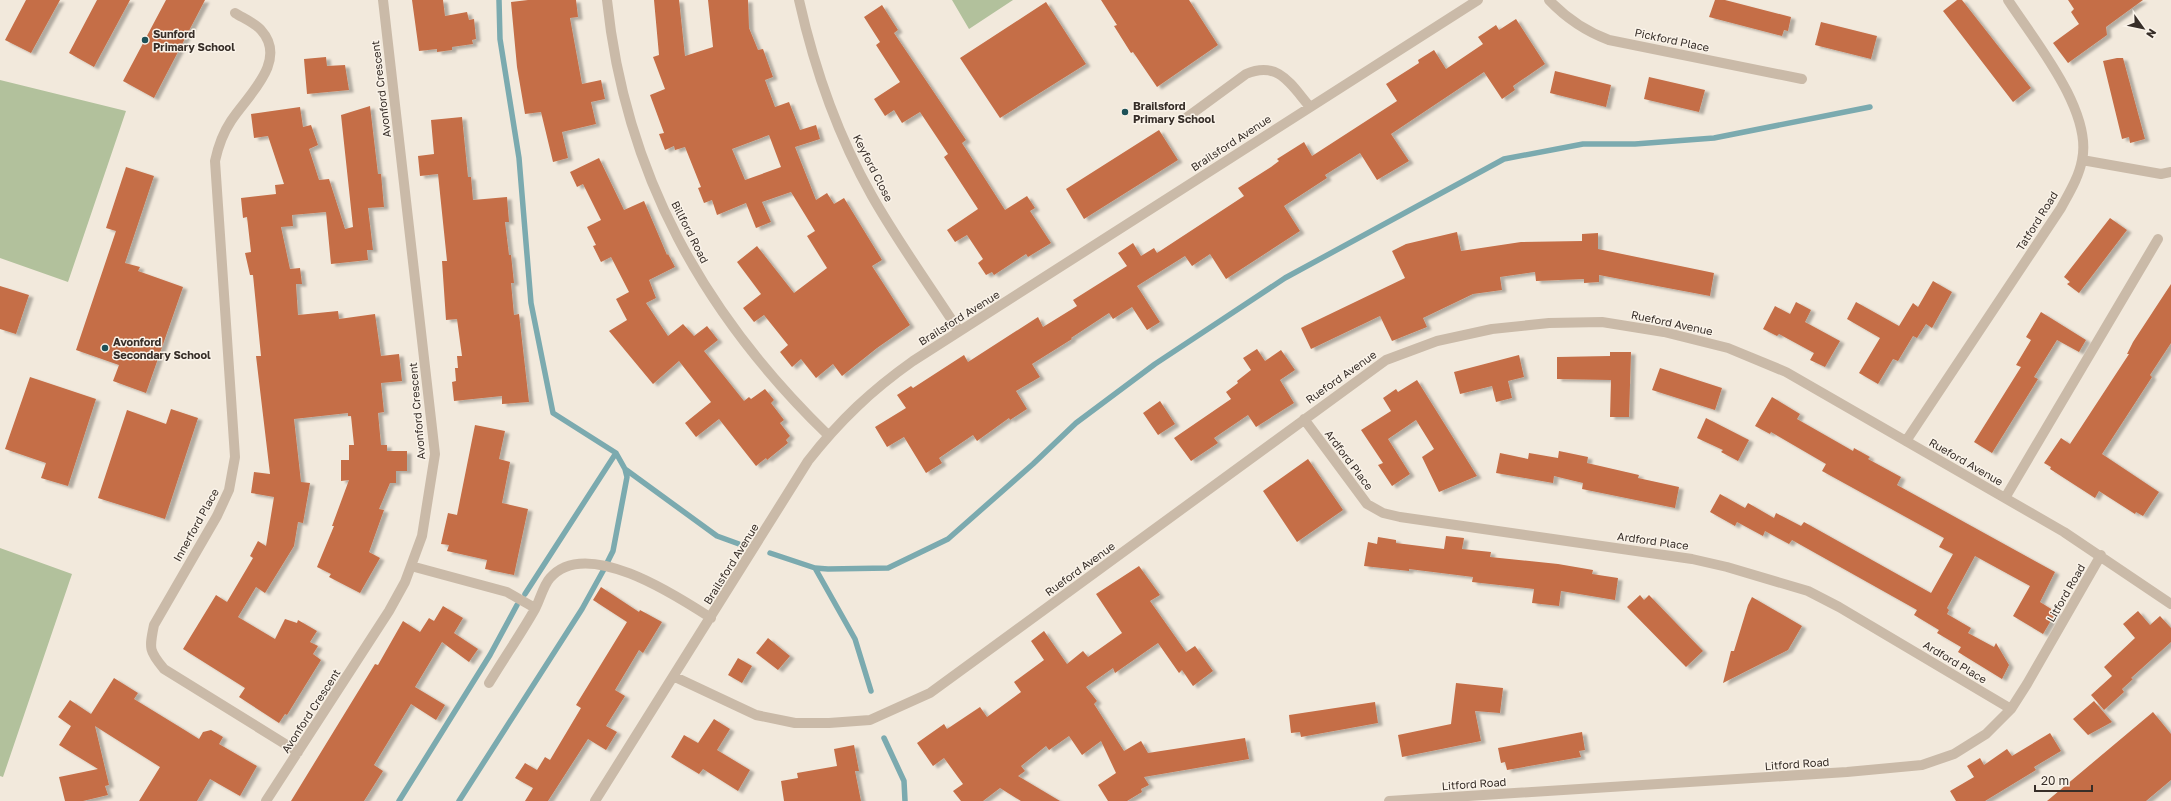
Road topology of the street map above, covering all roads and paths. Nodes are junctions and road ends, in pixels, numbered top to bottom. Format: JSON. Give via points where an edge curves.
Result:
{"nodes":[{"id":1,"x":383,"y":0,"type":"edge"},
{"id":2,"x":607,"y":0,"type":"edge"},
{"id":3,"x":799,"y":0,"type":"edge"},
{"id":4,"x":1478,"y":0,"type":"edge"},
{"id":5,"x":1549,"y":0,"type":"edge"},
{"id":6,"x":2008,"y":0,"type":"edge"},
{"id":7,"x":235,"y":13,"type":"dead end"},
{"id":8,"x":1802,"y":79,"type":"dead end"},
{"id":9,"x":1310,"y":107,"type":"junction"},
{"id":10,"x":1186,"y":118,"type":"dead end"},
{"id":11,"x":2082,"y":160,"type":"junction"},
{"id":12,"x":2171,"y":172,"type":"edge"},
{"id":13,"x":2158,"y":239,"type":"dead end"},
{"id":14,"x":959,"y":332,"type":"junction"},
{"id":15,"x":1304,"y":419,"type":"junction"},
{"id":16,"x":828,"y":435,"type":"junction"},
{"id":17,"x":1906,"y":441,"type":"junction"},
{"id":18,"x":2005,"y":498,"type":"junction"},
{"id":19,"x":2101,"y":555,"type":"junction"},
{"id":20,"x":411,"y":566,"type":"junction"},
{"id":21,"x":2171,"y":604,"type":"edge"},
{"id":22,"x":535,"y":608,"type":"junction"},
{"id":23,"x":711,"y":618,"type":"junction"},
{"id":24,"x":675,"y":677,"type":"junction"},
{"id":25,"x":489,"y":683,"type":"dead end"},
{"id":26,"x":2011,"y":709,"type":"junction"},
{"id":27,"x":298,"y":752,"type":"junction"},
{"id":28,"x":266,"y":801,"type":"edge"},
{"id":29,"x":595,"y":801,"type":"edge"},
{"id":30,"x":1389,"y":801,"type":"edge"}],
"edges":[{"from":1,"to":20,"type":"street","name":"Avonford Crescent","via":[[435,454],[422,536]]},
{"from":2,"to":16,"type":"street","name":"Billford Road","via":[[616,61],[626,103],[639,145],[672,226],[715,302],[740,338],[797,405]]},
{"from":3,"to":14,"type":"street","name":"Keyford Close","via":[[815,63],[844,138],[872,196]]},
{"from":4,"to":9,"type":"street","name":"Brailsford Avenue"},
{"from":5,"to":8,"type":"street","name":"Pickford Place","via":[[1573,23],[1609,40]]},
{"from":6,"to":11,"type":"street","name":"Tatford Road","via":[[2067,91],[2084,138]]},
{"from":7,"to":27,"type":"street","name":"Innerford Place","via":[[261,30],[271,56],[267,70],[230,122],[215,162],[235,457],[229,490],[217,516],[154,626],[150,645],[164,670]]},
{"from":9,"to":10,"type":"street","via":[[1275,71],[1255,71],[1246,74]]},
{"from":9,"to":14,"type":"street","name":"Brailsford Avenue"},
{"from":11,"to":12,"type":"street","via":[[2160,174]]},
{"from":11,"to":17,"type":"street","name":"Tatford Road","via":[[2061,208]]},
{"from":13,"to":18,"type":"street"},
{"from":14,"to":16,"type":"street","name":"Brailsford Avenue","via":[[885,381],[854,407]]},
{"from":15,"to":17,"type":"street","name":"Rueford Avenue","via":[[1386,360],[1437,341],[1492,330],[1549,323],[1602,322],[1664,332],[1728,348],[1786,372]]},
{"from":15,"to":24,"type":"street","name":"Rueford Avenue","via":[[930,694],[912,703],[870,720],[795,722],[756,715]]},
{"from":15,"to":26,"type":"street","name":"Ardford Place","via":[[1366,504],[1382,513],[1692,559],[1808,591]]},
{"from":16,"to":23,"type":"street","name":"Brailsford Avenue","via":[[808,461]]},
{"from":17,"to":18,"type":"street","name":"Rueford Avenue"},
{"from":18,"to":19,"type":"street","name":"Rueford Avenue"},
{"from":19,"to":21,"type":"street","name":"Rueford Avenue"},
{"from":19,"to":26,"type":"street","name":"Litford Road"},
{"from":20,"to":22,"type":"street","via":[[507,592]]},
{"from":20,"to":27,"type":"street","name":"Avonford Crescent","via":[[389,611]]},
{"from":22,"to":23,"type":"street","via":[[550,578],[570,564],[626,571],[652,582]]},
{"from":22,"to":25,"type":"street"},
{"from":23,"to":24,"type":"street","name":"Brailsford Avenue"},
{"from":24,"to":29,"type":"street","name":"Brailsford Avenue"},
{"from":26,"to":30,"type":"street","name":"Litford Road","via":[[1986,734],[1954,754],[1922,764],[1847,772]]},
{"from":27,"to":28,"type":"street","name":"Avonford Crescent"}]}
